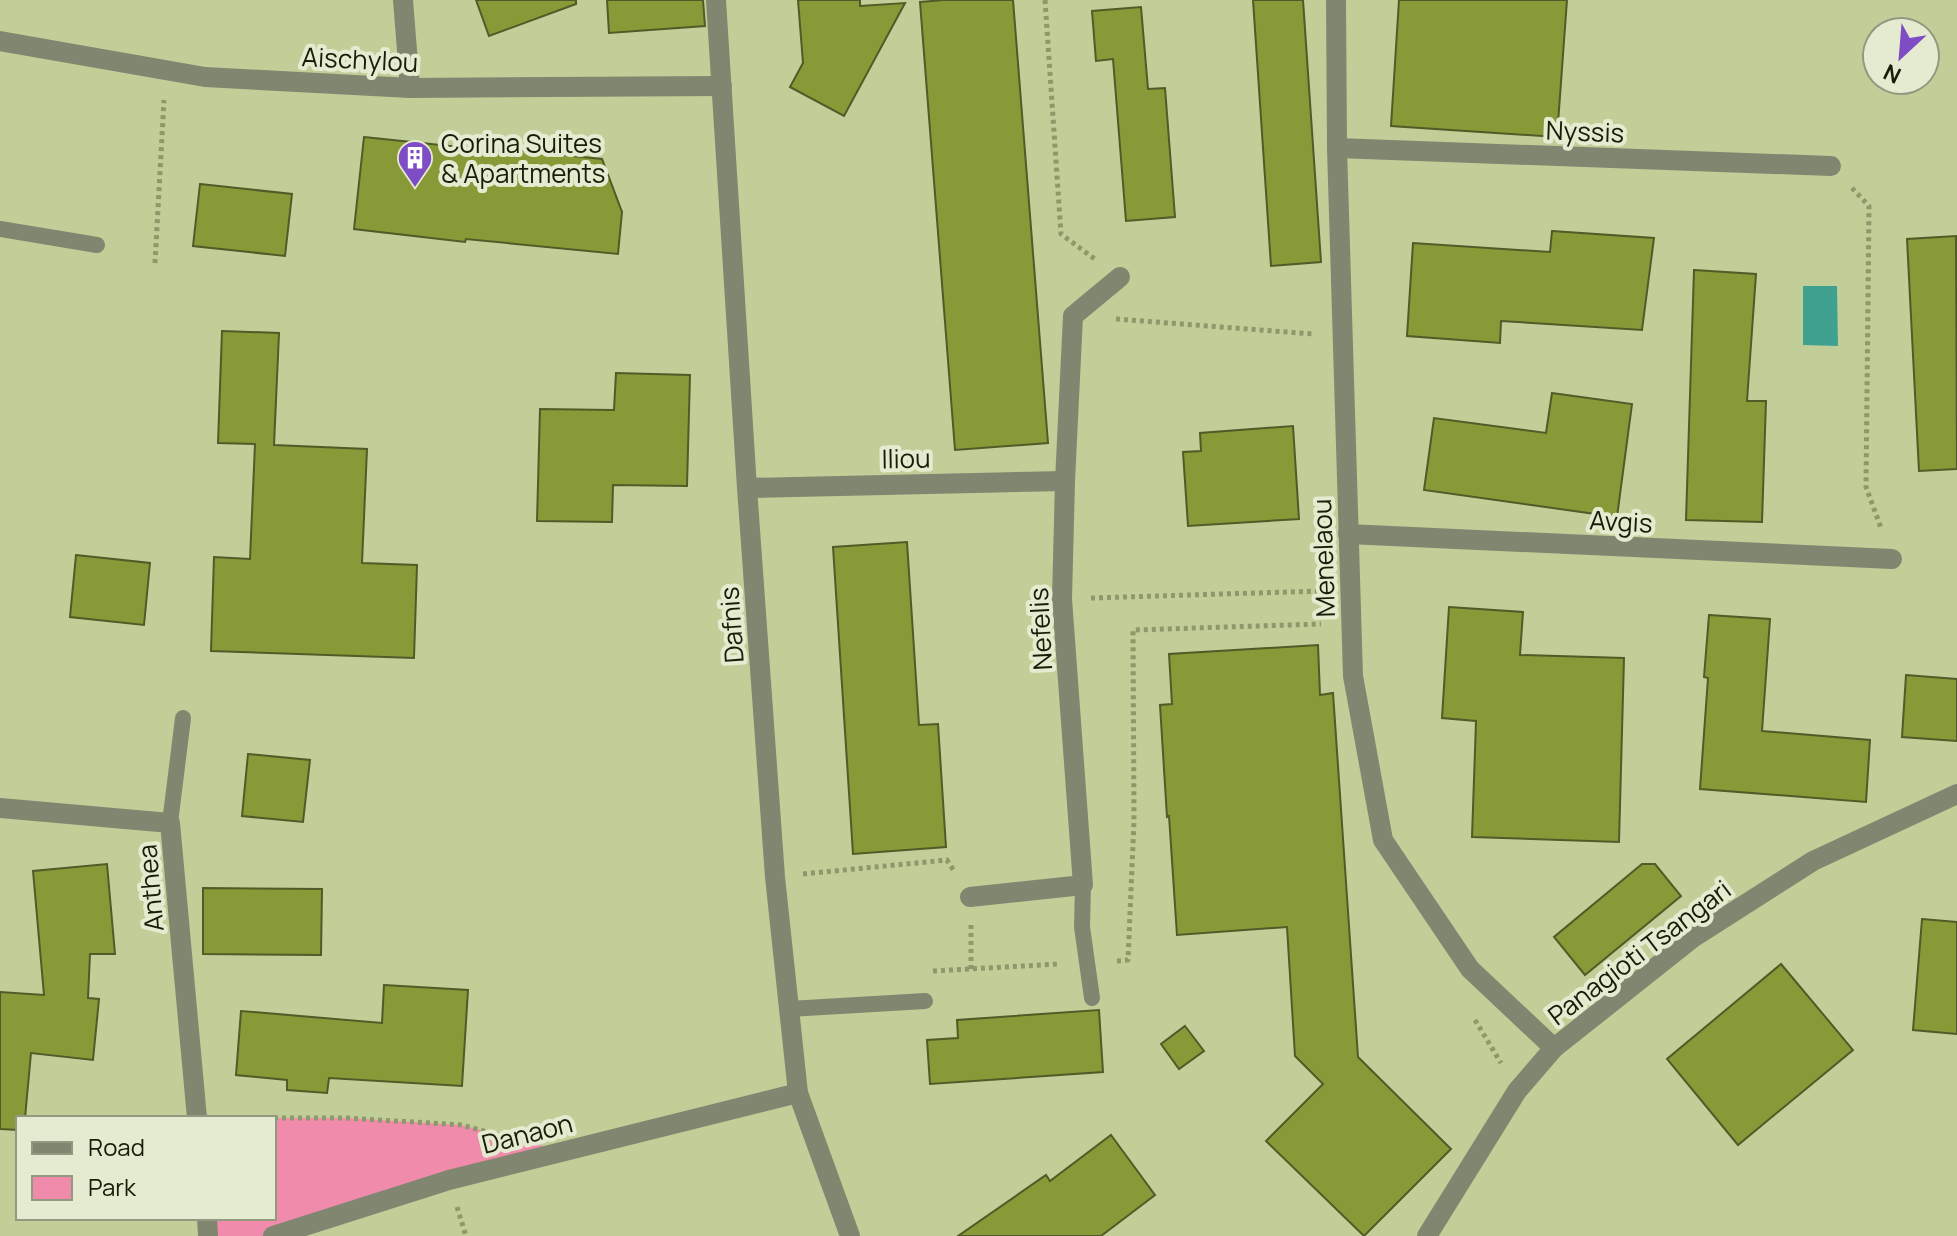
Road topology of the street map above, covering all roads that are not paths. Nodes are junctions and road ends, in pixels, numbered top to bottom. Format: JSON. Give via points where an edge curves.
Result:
{"nodes":[{"id":1,"x":403,"y":0,"type":"edge"},
{"id":2,"x":716,"y":0,"type":"edge"},
{"id":3,"x":1336,"y":0,"type":"edge"},
{"id":4,"x":0,"y":41,"type":"edge"},
{"id":5,"x":722,"y":86,"type":"junction"},
{"id":6,"x":410,"y":88,"type":"junction"},
{"id":7,"x":1337,"y":148,"type":"junction"},
{"id":8,"x":1831,"y":166,"type":"road end"},
{"id":9,"x":0,"y":229,"type":"edge"},
{"id":10,"x":97,"y":245,"type":"dead end"},
{"id":11,"x":1120,"y":277,"type":"road end"},
{"id":12,"x":1065,"y":481,"type":"junction"},
{"id":13,"x":747,"y":488,"type":"junction"},
{"id":14,"x":1348,"y":534,"type":"junction"},
{"id":15,"x":1892,"y":559,"type":"road end"},
{"id":16,"x":183,"y":718,"type":"dead end"},
{"id":17,"x":1957,"y":794,"type":"edge"},
{"id":18,"x":0,"y":808,"type":"edge"},
{"id":19,"x":170,"y":823,"type":"junction"},
{"id":20,"x":1083,"y":885,"type":"junction"},
{"id":21,"x":970,"y":897,"type":"road end"},
{"id":22,"x":1092,"y":998,"type":"dead end"},
{"id":23,"x":925,"y":1001,"type":"dead end"},
{"id":24,"x":789,"y":1009,"type":"junction"},
{"id":25,"x":1554,"y":1048,"type":"junction"},
{"id":26,"x":798,"y":1093,"type":"junction"},
{"id":27,"x":197,"y":1116,"type":"edge"},
{"id":28,"x":273,"y":1236,"type":"edge"},
{"id":29,"x":850,"y":1236,"type":"edge"},
{"id":30,"x":1427,"y":1236,"type":"edge"}],
"edges":[{"from":1,"to":6,"type":"street"},
{"from":2,"to":5,"type":"street","name":"Dafnis"},
{"from":3,"to":7,"type":"street","name":"Menelaou"},
{"from":4,"to":6,"type":"street","name":"Aischylou","via":[[205,77]]},
{"from":5,"to":6,"type":"street","name":"Aischylou"},
{"from":5,"to":13,"type":"street","name":"Dafnis"},
{"from":7,"to":8,"type":"street","name":"Nyssis"},
{"from":7,"to":14,"type":"street","name":"Menelaou"},
{"from":9,"to":10,"type":"lane"},
{"from":11,"to":12,"type":"street","name":"Nefelis","via":[[1073,316]]},
{"from":12,"to":13,"type":"street","name":"Iliou"},
{"from":12,"to":20,"type":"street","name":"Nefelis","via":[[1062,599]]},
{"from":13,"to":24,"type":"street","name":"Dafnis"},
{"from":14,"to":15,"type":"street","name":"Avgis"},
{"from":14,"to":25,"type":"street","name":"Menelaou","via":[[1353,676],[1383,840],[1470,969]]},
{"from":16,"to":19,"type":"lane"},
{"from":17,"to":25,"type":"street","name":"Panagioti Tsangari","via":[[1813,861],[1694,937]]},
{"from":18,"to":19,"type":"street","name":"Anthea"},
{"from":19,"to":27,"type":"street","name":"Anthea"},
{"from":20,"to":21,"type":"street"},
{"from":20,"to":22,"type":"lane","via":[[1082,927]]},
{"from":23,"to":24,"type":"lane"},
{"from":24,"to":26,"type":"street","name":"Dafnis"},
{"from":25,"to":30,"type":"street","name":"Panagioti Tsangari","via":[[1517,1091]]},
{"from":26,"to":28,"type":"street","name":"Danaon","via":[[449,1180]]},
{"from":26,"to":29,"type":"street","name":"Dafnis"}]}
